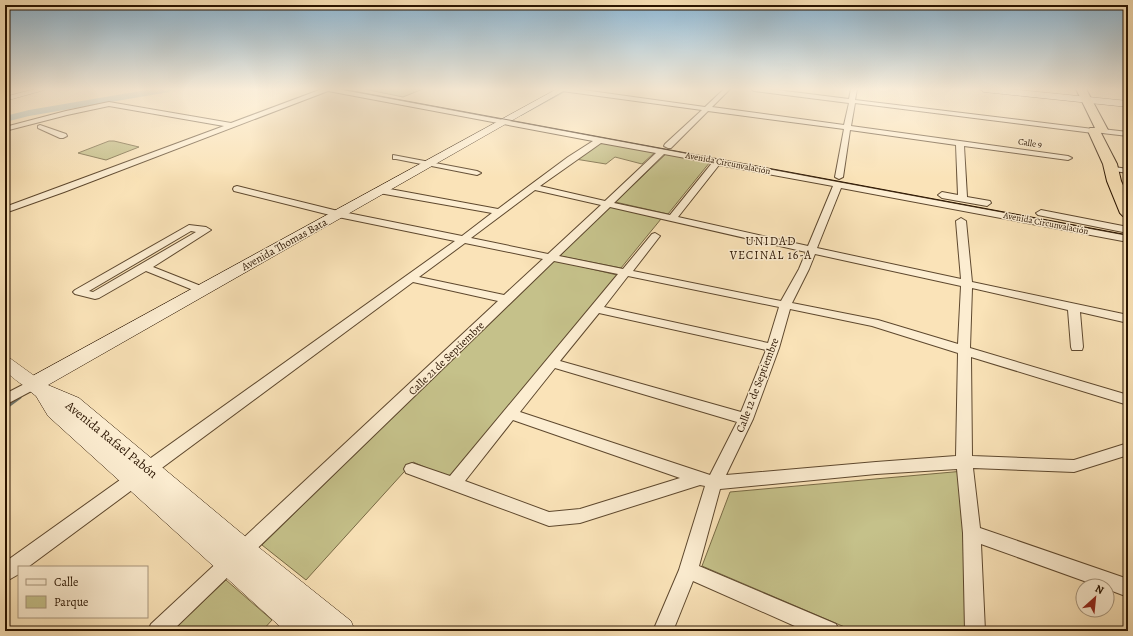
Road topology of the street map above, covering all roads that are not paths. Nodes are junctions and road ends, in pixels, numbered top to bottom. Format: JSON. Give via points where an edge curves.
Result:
{"nodes":[{"id":1,"x":48,"y":119,"type":"edge"},
{"id":2,"x":190,"y":119,"type":"edge"},
{"id":3,"x":250,"y":119,"type":"edge"},
{"id":4,"x":498,"y":119,"type":"edge"},
{"id":5,"x":504,"y":119,"type":"edge"},
{"id":6,"x":515,"y":119,"type":"edge"},
{"id":7,"x":696,"y":119,"type":"edge"},
{"id":8,"x":782,"y":119,"type":"edge"},
{"id":9,"x":850,"y":119,"type":"edge"},
{"id":10,"x":1005,"y":119,"type":"edge"},
{"id":11,"x":1092,"y":119,"type":"edge"},
{"id":12,"x":511,"y":121,"type":"junction"},
{"id":13,"x":231,"y":126,"type":"junction"},
{"id":14,"x":40,"y":127,"type":"dead end"},
{"id":15,"x":848,"y":128,"type":"junction"},
{"id":16,"x":5,"y":129,"type":"edge"},
{"id":17,"x":1097,"y":130,"type":"junction"},
{"id":18,"x":1128,"y":134,"type":"edge"},
{"id":19,"x":63,"y":136,"type":"dead end"},
{"id":20,"x":600,"y":140,"type":"junction"},
{"id":21,"x":960,"y":143,"type":"junction"},
{"id":22,"x":666,"y":148,"type":"junction"},
{"id":23,"x":396,"y":157,"type":"dead end"},
{"id":24,"x":1068,"y":158,"type":"dead end"},
{"id":25,"x":717,"y":162,"type":"junction"},
{"id":26,"x":434,"y":164,"type":"junction"},
{"id":27,"x":1119,"y":169,"type":"edge"},
{"id":28,"x":477,"y":173,"type":"dead end"},
{"id":29,"x":839,"y":180,"type":"junction"},
{"id":30,"x":534,"y":187,"type":"junction"},
{"id":31,"x":901,"y":188,"type":"dead end"},
{"id":32,"x":237,"y":189,"type":"dead end"},
{"id":33,"x":1128,"y":189,"type":"edge"},
{"id":34,"x":385,"y":191,"type":"junction"},
{"id":35,"x":932,"y":193,"type":"dead end"},
{"id":36,"x":963,"y":199,"type":"junction"},
{"id":37,"x":608,"y":203,"type":"junction"},
{"id":38,"x":5,"y":210,"type":"edge"},
{"id":39,"x":500,"y":212,"type":"junction"},
{"id":40,"x":1128,"y":213,"type":"edge"},
{"id":41,"x":344,"y":215,"type":"junction"},
{"id":42,"x":673,"y":217,"type":"junction"},
{"id":43,"x":960,"y":220,"type":"dead end"},
{"id":44,"x":1128,"y":230,"type":"edge"},
{"id":45,"x":655,"y":236,"type":"dead end"},
{"id":46,"x":464,"y":239,"type":"junction"},
{"id":47,"x":1128,"y":239,"type":"edge"},
{"id":48,"x":811,"y":250,"type":"junction"},
{"id":49,"x":552,"y":257,"type":"junction"},
{"id":50,"x":146,"y":267,"type":"junction"},
{"id":51,"x":627,"y":273,"type":"junction"},
{"id":52,"x":410,"y":278,"type":"junction"},
{"id":53,"x":967,"y":284,"type":"junction"},
{"id":54,"x":202,"y":290,"type":"junction"},
{"id":55,"x":507,"y":300,"type":"junction"},
{"id":56,"x":784,"y":305,"type":"junction"},
{"id":57,"x":1074,"y":307,"type":"junction"},
{"id":58,"x":597,"y":309,"type":"junction"},
{"id":59,"x":1128,"y":318,"type":"edge"},
{"id":60,"x":1077,"y":347,"type":"dead end"},
{"id":61,"x":773,"y":348,"type":"junction"},
{"id":62,"x":964,"y":350,"type":"junction"},
{"id":63,"x":5,"y":363,"type":"edge"},
{"id":64,"x":551,"y":363,"type":"junction"},
{"id":65,"x":39,"y":387,"type":"junction"},
{"id":66,"x":5,"y":400,"type":"edge"},
{"id":67,"x":1128,"y":400,"type":"edge"},
{"id":68,"x":510,"y":414,"type":"junction"},
{"id":69,"x":746,"y":419,"type":"junction"},
{"id":70,"x":1128,"y":449,"type":"edge"},
{"id":71,"x":964,"y":462,"type":"junction"},
{"id":72,"x":412,"y":469,"type":"dead end"},
{"id":73,"x":141,"y":474,"type":"junction"},
{"id":74,"x":708,"y":480,"type":"junction"},
{"id":75,"x":453,"y":484,"type":"junction"},
{"id":76,"x":972,"y":533,"type":"junction"},
{"id":77,"x":235,"y":557,"type":"junction"},
{"id":78,"x":688,"y":570,"type":"junction"},
{"id":79,"x":5,"y":573,"type":"edge"},
{"id":80,"x":1128,"y":588,"type":"edge"},
{"id":81,"x":158,"y":631,"type":"edge"},
{"id":82,"x":306,"y":631,"type":"edge"},
{"id":83,"x":341,"y":631,"type":"edge"},
{"id":84,"x":663,"y":631,"type":"edge"},
{"id":85,"x":829,"y":631,"type":"edge"},
{"id":86,"x":975,"y":631,"type":"edge"}],
"edges":[{"from":1,"to":16,"type":"street"},
{"from":2,"to":13,"type":"street"},
{"from":3,"to":13,"type":"street"},
{"from":4,"to":12,"type":"street","name":"Avenida Circunvalación"},
{"from":5,"to":12,"type":"street","name":"Avenida Circunvalación"},
{"from":6,"to":12,"type":"main road","name":"Avenida Thomas Bata"},
{"from":7,"to":22,"type":"street","name":"Calle 21 de Septiembre"},
{"from":8,"to":15,"type":"street","name":"Calle 9"},
{"from":9,"to":15,"type":"street","name":"Calle 12 de Septiembre"},
{"from":10,"to":17,"type":"street"},
{"from":11,"to":17,"type":"highway"},
{"from":12,"to":20,"type":"street","name":"Avenida Circunvalación"},
{"from":12,"to":22,"type":"street","name":"Avenida Circunvalación"},
{"from":12,"to":26,"type":"main road","name":"Avenida Thomas Bata"},
{"from":13,"to":38,"type":"street"},
{"from":14,"to":19,"type":"street"},
{"from":15,"to":21,"type":"street","name":"Calle 9"},
{"from":15,"to":29,"type":"street","name":"Calle 12 de Septiembre"},
{"from":17,"to":18,"type":"street"},
{"from":17,"to":27,"type":"highway"},
{"from":20,"to":22,"type":"street","name":"Avenida Circunvalación"},
{"from":20,"to":30,"type":"street"},
{"from":21,"to":24,"type":"street","name":"Calle 9"},
{"from":21,"to":36,"type":"street"},
{"from":22,"to":25,"type":"street","name":"Avenida Circunvalación"},
{"from":22,"to":29,"type":"street","name":"Avenida Circunvalación"},
{"from":22,"to":37,"type":"street","name":"Calle 21 de Septiembre"},
{"from":23,"to":26,"type":"street"},
{"from":25,"to":29,"type":"street","name":"Avenida Circunvalación"},
{"from":25,"to":42,"type":"street"},
{"from":26,"to":28,"type":"street"},
{"from":26,"to":34,"type":"main road","name":"Avenida Thomas Bata"},
{"from":27,"to":33,"type":"highway"},
{"from":27,"to":40,"type":"highway","via":[[1114,181]]},
{"from":29,"to":31,"type":"street","name":"Avenida Circunvalación"},
{"from":29,"to":47,"type":"street","name":"Avenida Circunvalación"},
{"from":29,"to":48,"type":"street","name":"Calle 12 de Septiembre"},
{"from":30,"to":37,"type":"street"},
{"from":30,"to":39,"type":"street"},
{"from":32,"to":41,"type":"street"},
{"from":34,"to":39,"type":"street"},
{"from":34,"to":41,"type":"main road","name":"Avenida Thomas Bata"},
{"from":35,"to":36,"type":"street","name":"Avenida Circunvalación"},
{"from":36,"to":44,"type":"street","name":"Avenida Circunvalación"},
{"from":37,"to":42,"type":"street"},
{"from":37,"to":49,"type":"street","name":"Calle 21 de Septiembre"},
{"from":39,"to":46,"type":"street"},
{"from":41,"to":46,"type":"street"},
{"from":41,"to":54,"type":"main road","name":"Avenida Thomas Bata"},
{"from":41,"to":65,"type":"main road","name":"Avenida Thomas Bata"},
{"from":42,"to":48,"type":"street"},
{"from":43,"to":53,"type":"street"},
{"from":45,"to":51,"type":"street"},
{"from":46,"to":49,"type":"street"},
{"from":46,"to":52,"type":"street"},
{"from":48,"to":53,"type":"street"},
{"from":48,"to":56,"type":"street","name":"Calle 12 de Septiembre","via":[[804,269]]},
{"from":49,"to":51,"type":"street"},
{"from":49,"to":55,"type":"street","name":"Calle 21 de Septiembre"},
{"from":50,"to":50,"type":"street","via":[[95,296],[79,292],[189,228],[206,230]]},
{"from":50,"to":54,"type":"street"},
{"from":51,"to":56,"type":"street"},
{"from":51,"to":58,"type":"street"},
{"from":52,"to":55,"type":"street"},
{"from":52,"to":73,"type":"street"},
{"from":53,"to":57,"type":"street"},
{"from":53,"to":62,"type":"street"},
{"from":54,"to":65,"type":"main road","name":"Avenida Thomas Bata"},
{"from":55,"to":77,"type":"street","name":"Calle 21 de Septiembre"},
{"from":56,"to":61,"type":"street","name":"Calle 12 de Septiembre"},
{"from":56,"to":62,"type":"street","via":[[874,323]]},
{"from":57,"to":59,"type":"street"},
{"from":57,"to":60,"type":"street"},
{"from":58,"to":61,"type":"street"},
{"from":58,"to":64,"type":"street"},
{"from":61,"to":69,"type":"street","name":"Calle 12 de Septiembre"},
{"from":62,"to":67,"type":"street"},
{"from":62,"to":71,"type":"street"},
{"from":63,"to":65,"type":"street"},
{"from":64,"to":68,"type":"street"},
{"from":64,"to":69,"type":"street"},
{"from":65,"to":66,"type":"street","name":"Avenida Thomas Bata"},
{"from":65,"to":73,"type":"main road","name":"Avenida Rafael Pabón","via":[[72,403]]},
{"from":68,"to":74,"type":"street"},
{"from":68,"to":75,"type":"street"},
{"from":69,"to":74,"type":"street","name":"Calle 12 de Septiembre"},
{"from":70,"to":71,"type":"street","via":[[1074,466]]},
{"from":71,"to":74,"type":"street"},
{"from":71,"to":76,"type":"street"},
{"from":72,"to":75,"type":"street"},
{"from":73,"to":77,"type":"main road","name":"Avenida Rafael Pabón"},
{"from":73,"to":79,"type":"street"},
{"from":74,"to":75,"type":"street","via":[[580,516],[549,519]]},
{"from":74,"to":78,"type":"street","name":"Calle 12 de Septiembre"},
{"from":76,"to":80,"type":"street"},
{"from":76,"to":86,"type":"street"},
{"from":77,"to":81,"type":"street","name":"Calle 21 de Septiembre"},
{"from":77,"to":82,"type":"main road","name":"Avenida Rafael Pabón"},
{"from":77,"to":83,"type":"main road","name":"Avenida Rafael Pabón"},
{"from":78,"to":84,"type":"street","name":"Calle 12 de Septiembre"},
{"from":78,"to":85,"type":"street"}]}
